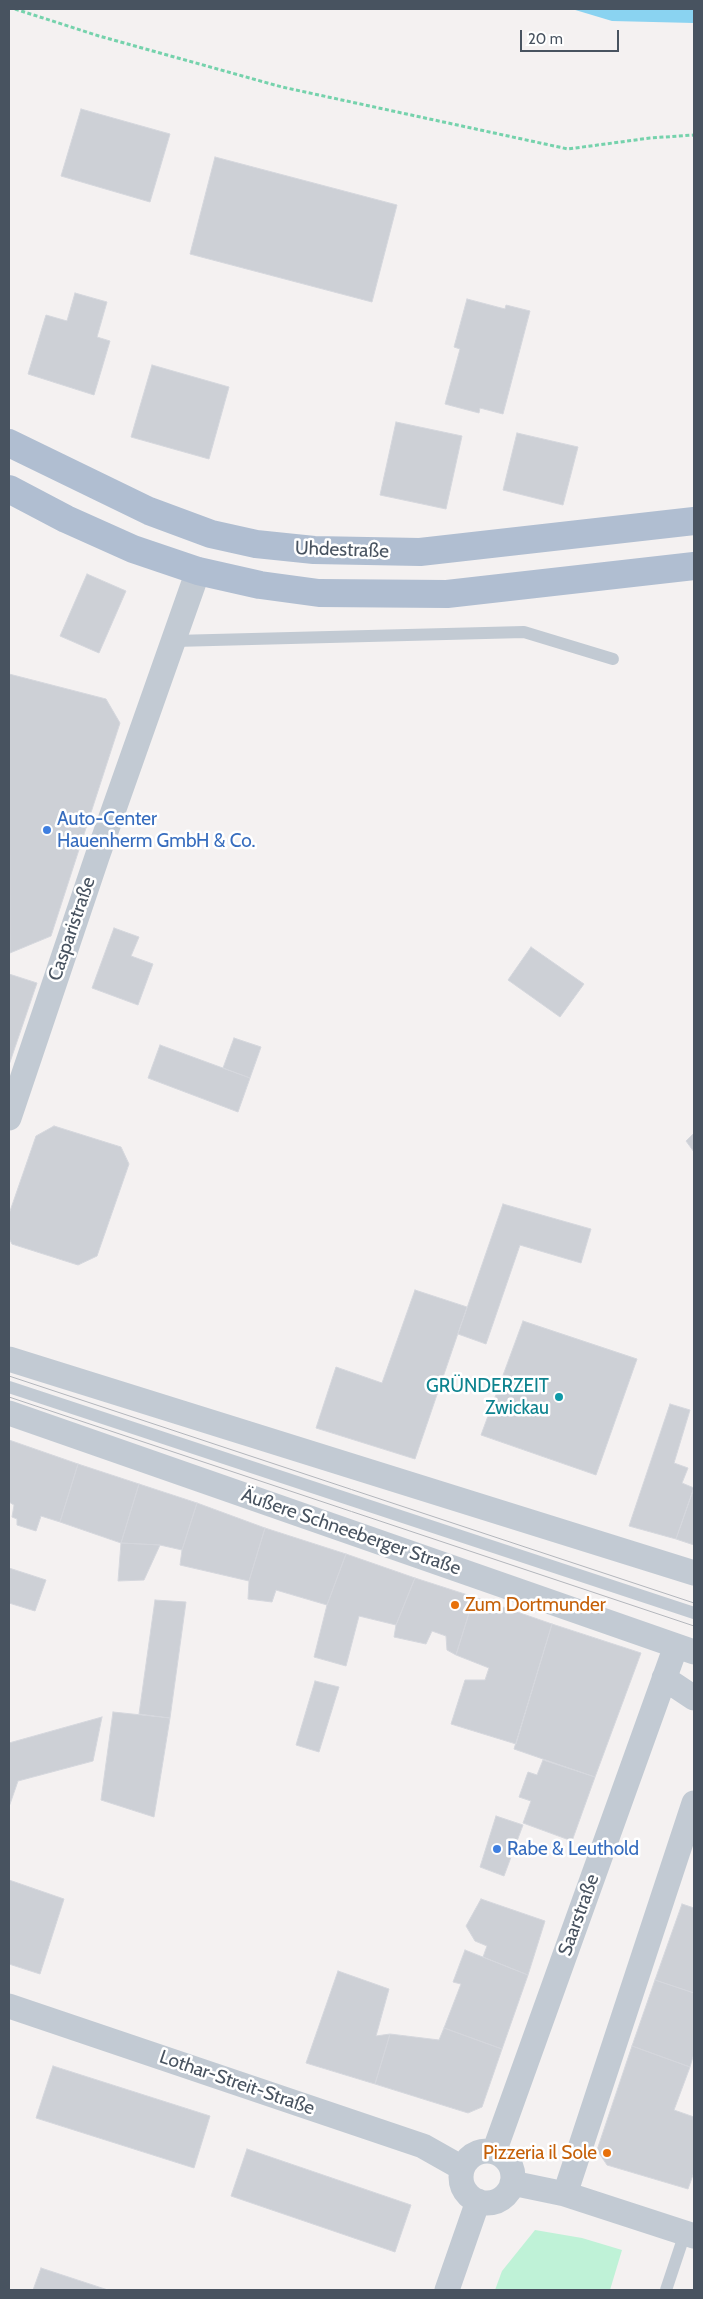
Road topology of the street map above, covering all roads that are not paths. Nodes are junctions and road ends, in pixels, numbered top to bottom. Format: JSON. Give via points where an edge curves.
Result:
{"nodes":[{"id":1,"x":9,"y":443,"type":"edge"},
{"id":2,"x":9,"y":489,"type":"edge"},
{"id":3,"x":694,"y":521,"type":"edge"},
{"id":4,"x":694,"y":566,"type":"edge"},
{"id":5,"x":198,"y":571,"type":"junction"},
{"id":6,"x":174,"y":641,"type":"junction"},
{"id":7,"x":613,"y":659,"type":"dead end"},
{"id":8,"x":9,"y":1118,"type":"edge"},
{"id":9,"x":9,"y":1359,"type":"edge"},
{"id":10,"x":9,"y":1387,"type":"edge"},
{"id":11,"x":9,"y":1413,"type":"edge"},
{"id":12,"x":694,"y":1573,"type":"edge"},
{"id":13,"x":694,"y":1613,"type":"edge"},
{"id":14,"x":685,"y":1649,"type":"edge"},
{"id":15,"x":664,"y":1678,"type":"junction"},
{"id":16,"x":694,"y":1698,"type":"edge"},
{"id":17,"x":694,"y":1803,"type":"edge"},
{"id":18,"x":9,"y":2006,"type":"edge"},
{"id":19,"x":494,"y":2152,"type":"junction"},
{"id":20,"x":462,"y":2168,"type":"junction"},
{"id":21,"x":512,"y":2183,"type":"junction"},
{"id":22,"x":565,"y":2194,"type":"junction"},
{"id":23,"x":478,"y":2201,"type":"junction"},
{"id":24,"x":690,"y":2235,"type":"edge"},
{"id":25,"x":447,"y":2290,"type":"edge"},
{"id":26,"x":666,"y":2290,"type":"edge"}],
"edges":[{"from":1,"to":3,"type":"main road","name":"Uhdestraße","via":[[149,511],[211,534],[256,544],[314,550],[420,552]]},
{"from":2,"to":5,"type":"main road","via":[[134,549]]},
{"from":4,"to":5,"type":"main road","via":[[448,594],[319,593],[260,586]]},
{"from":5,"to":6,"type":"street","name":"Casparistraße"},
{"from":6,"to":7,"type":"lane","via":[[524,632]]},
{"from":6,"to":8,"type":"street","name":"Casparistraße"},
{"from":9,"to":12,"type":"street"},
{"from":10,"to":13,"type":"lane","name":"Äußere Schneeberger Straße"},
{"from":11,"to":14,"type":"street","name":"Äußere Schneeberger Straße"},
{"from":14,"to":15,"type":"street","name":"Saarstraße"},
{"from":15,"to":16,"type":"street"},
{"from":15,"to":19,"type":"street","name":"Saarstraße"},
{"from":17,"to":22,"type":"street"},
{"from":18,"to":20,"type":"street","name":"Lothar-Streit-Straße","via":[[422,2146]]},
{"from":19,"to":20,"type":"street","via":[[478,2152]]},
{"from":19,"to":21,"type":"street","via":[[507,2161]]},
{"from":20,"to":23,"type":"street","via":[[462,2184],[471,2198]]},
{"from":21,"to":22,"type":"street"},
{"from":21,"to":23,"type":"street","via":[[499,2200]]},
{"from":22,"to":24,"type":"street"},
{"from":23,"to":25,"type":"street"},
{"from":24,"to":26,"type":"lane"}]}
